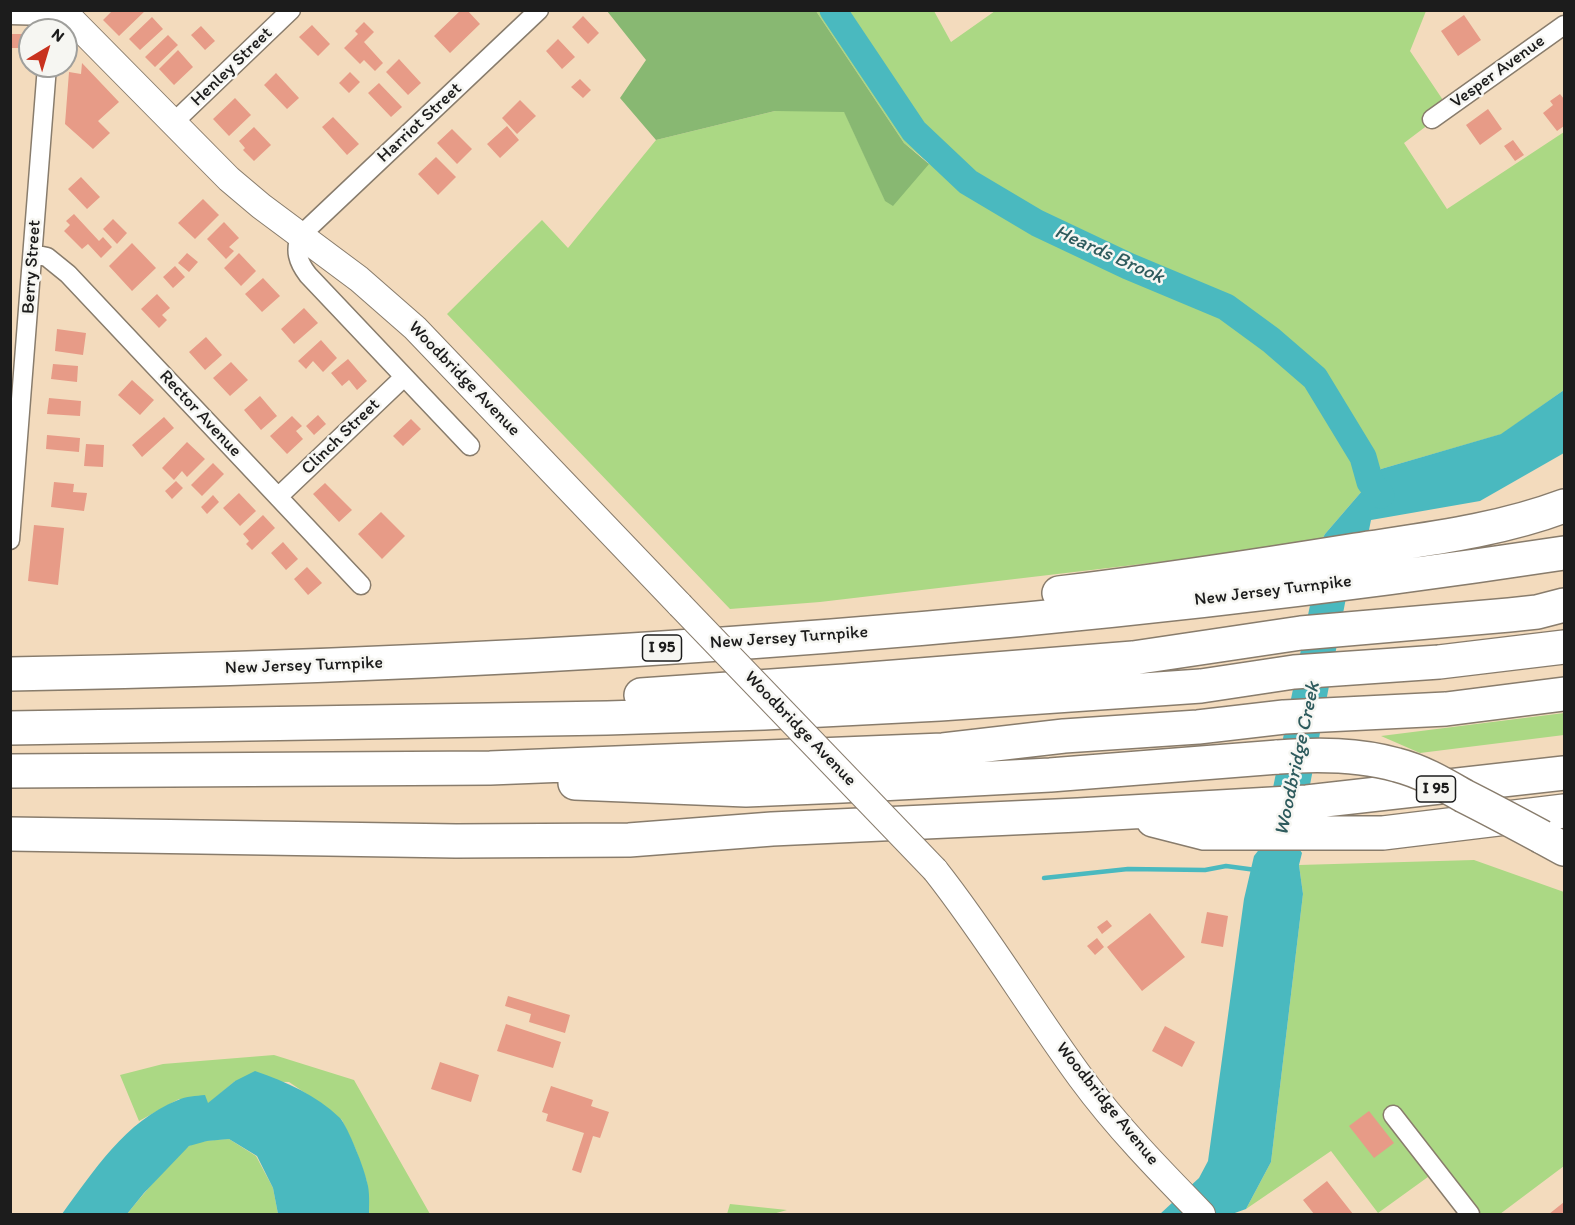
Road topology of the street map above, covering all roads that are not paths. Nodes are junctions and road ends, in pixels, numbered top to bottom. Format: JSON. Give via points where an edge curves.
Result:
{"nodes":[{"id":1,"x":291,"y":10,"type":"edge"},
{"id":2,"x":539,"y":10,"type":"edge"},
{"id":3,"x":10,"y":15,"type":"edge"},
{"id":4,"x":54,"y":17,"type":"edge"},
{"id":5,"x":1564,"y":25,"type":"edge"},
{"id":6,"x":46,"y":78,"type":"edge"},
{"id":7,"x":1432,"y":119,"type":"dead end"},
{"id":8,"x":172,"y":124,"type":"junction"},
{"id":9,"x":301,"y":235,"type":"junction"},
{"id":10,"x":33,"y":254,"type":"junction"},
{"id":11,"x":18,"y":355,"type":"edge"},
{"id":12,"x":404,"y":377,"type":"junction"},
{"id":13,"x":470,"y":446,"type":"dead end"},
{"id":14,"x":278,"y":497,"type":"junction"},
{"id":15,"x":1564,"y":506,"type":"edge"},
{"id":16,"x":10,"y":540,"type":"edge"},
{"id":17,"x":1564,"y":553,"type":"edge"},
{"id":18,"x":1316,"y":571,"type":"junction"},
{"id":19,"x":362,"y":585,"type":"dead end"},
{"id":20,"x":1564,"y":605,"type":"edge"},
{"id":21,"x":1564,"y":647,"type":"edge"},
{"id":22,"x":10,"y":674,"type":"edge"},
{"id":23,"x":1564,"y":694,"type":"edge"},
{"id":24,"x":184,"y":726,"type":"junction"},
{"id":25,"x":10,"y":729,"type":"edge"},
{"id":26,"x":490,"y":768,"type":"junction"},
{"id":27,"x":10,"y":771,"type":"edge"},
{"id":28,"x":1564,"y":773,"type":"edge"},
{"id":29,"x":1564,"y":812,"type":"edge"},
{"id":30,"x":1306,"y":817,"type":"junction"},
{"id":31,"x":10,"y":834,"type":"edge"},
{"id":32,"x":1553,"y":843,"type":"edge"},
{"id":33,"x":1393,"y":1115,"type":"dead end"},
{"id":34,"x":1202,"y":1215,"type":"edge"},
{"id":35,"x":1470,"y":1215,"type":"edge"}],
"edges":[{"from":1,"to":8,"type":"street","name":"Henley Street"},
{"from":2,"to":9,"type":"street","name":"Harriot Street"},
{"from":3,"to":4,"type":"street"},
{"from":4,"to":8,"type":"street","name":"Woodbridge Avenue"},
{"from":5,"to":7,"type":"street","name":"Vesper Avenue"},
{"from":6,"to":10,"type":"street","name":"Berry Street"},
{"from":8,"to":9,"type":"street","name":"Woodbridge Avenue","via":[[229,179]]},
{"from":9,"to":12,"type":"street","via":[[297,250],[304,270]]},
{"from":9,"to":34,"type":"street","name":"Woodbridge Avenue","bridge":true,"via":[[415,328],[934,870],[982,932],[1082,1078],[1131,1139]]},
{"from":10,"to":11,"type":"street","name":"Berry Street"},
{"from":10,"to":14,"type":"street","name":"Rector Avenue","via":[[46,257],[68,274]]},
{"from":11,"to":16,"type":"street","name":"Berry Street"},
{"from":12,"to":13,"type":"street"},
{"from":12,"to":14,"type":"street","name":"Clinch Street"},
{"from":14,"to":19,"type":"street","name":"Rector Avenue"},
{"from":15,"to":18,"type":"highway","via":[[1496,528],[1358,550]]},
{"from":17,"to":18,"type":"highway","name":"New Jersey Turnpike","number":"I 95","via":[[1352,582]]},
{"from":18,"to":22,"type":"highway","name":"New Jersey Turnpike","number":"I 95","via":[[1074,614],[761,640],[475,659]]},
{"from":20,"to":24,"type":"highway","via":[[1509,615],[1301,633],[1132,658]]},
{"from":21,"to":24,"type":"highway","via":[[1439,662],[1294,672],[1201,686],[1054,697],[764,713]]},
{"from":23,"to":26,"type":"highway","via":[[1446,709],[1284,717],[943,750]]},
{"from":24,"to":25,"type":"highway"},
{"from":26,"to":27,"type":"highway"},
{"from":26,"to":32,"type":"highway","bridge":true,"via":[[542,782],[746,790],[1340,756],[1423,773]]},
{"from":28,"to":30,"type":"highway","number":"I 95"},
{"from":29,"to":30,"type":"highway","via":[[1383,833]]},
{"from":30,"to":31,"type":"highway","via":[[1263,819],[1204,832],[1125,813],[772,829],[629,840]]},
{"from":33,"to":35,"type":"street"}]}
